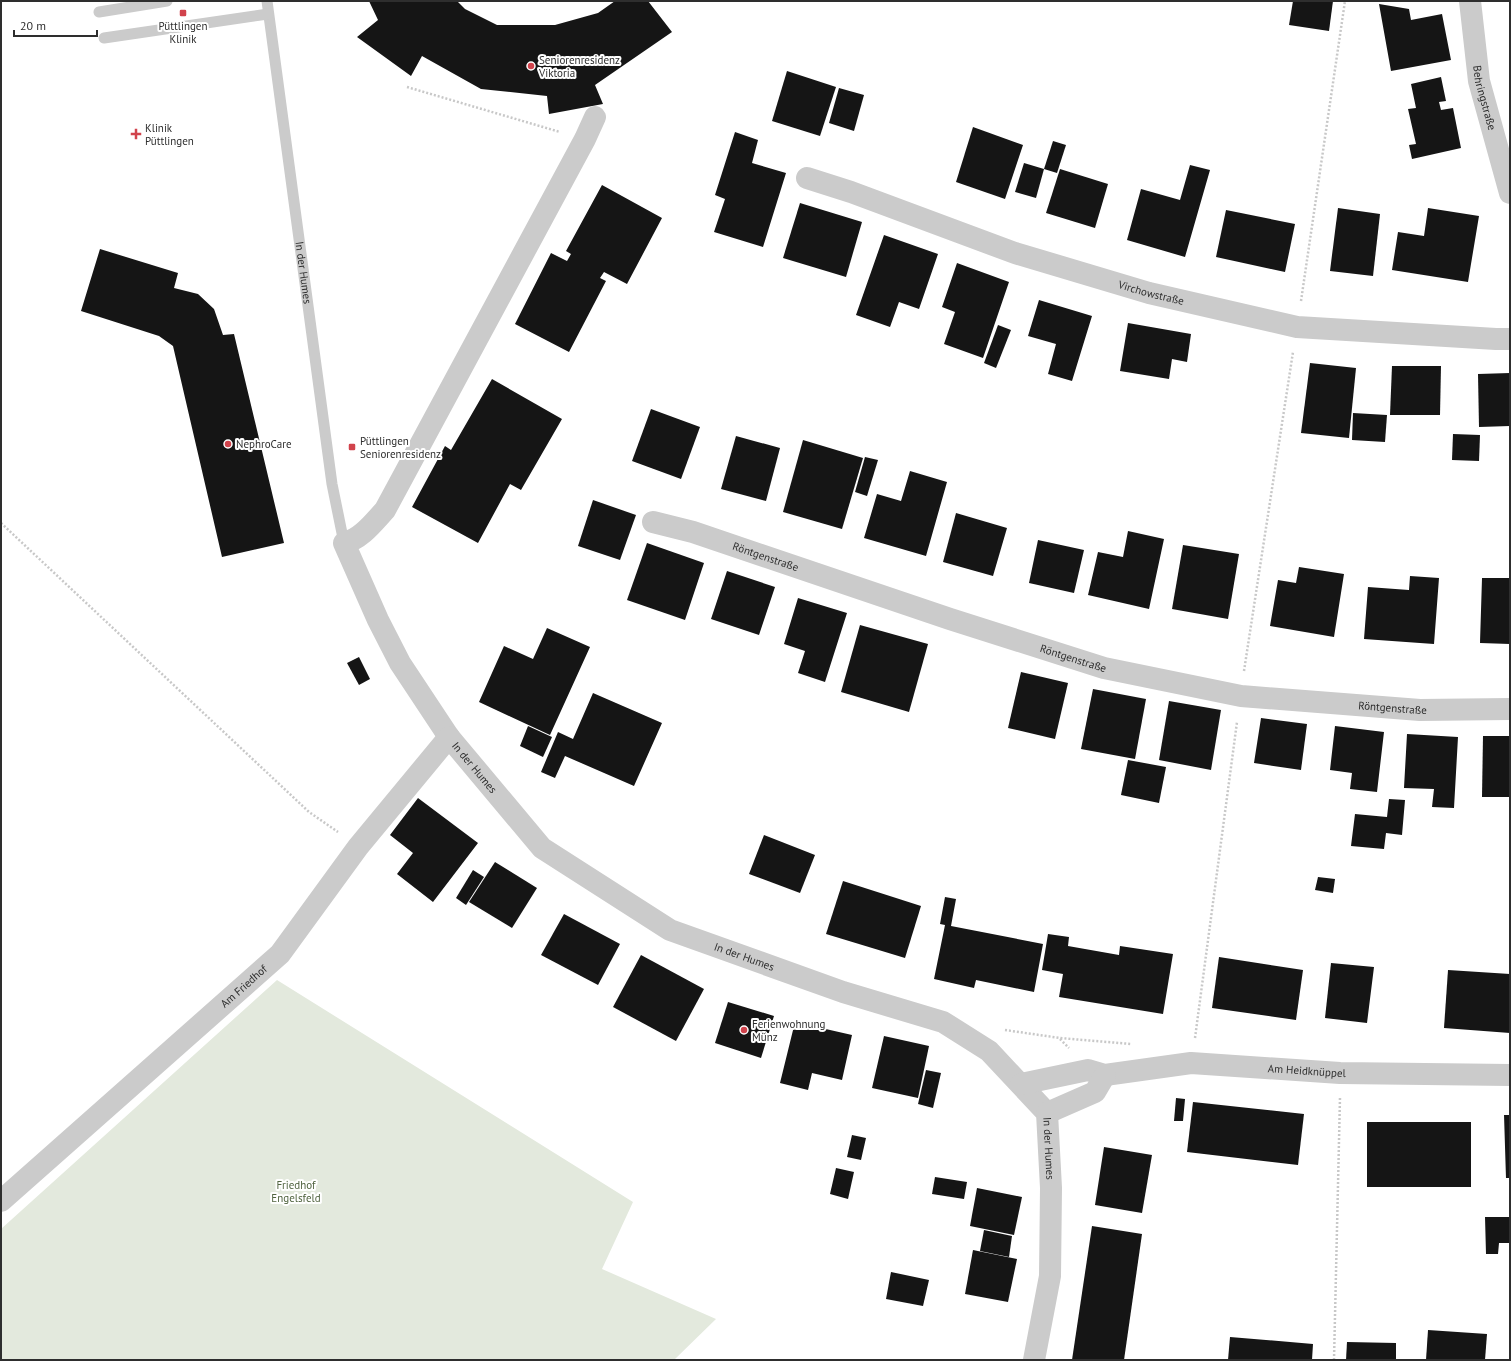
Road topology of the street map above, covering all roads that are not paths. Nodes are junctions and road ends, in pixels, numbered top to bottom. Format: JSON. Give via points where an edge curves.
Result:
{"nodes":[{"id":1,"x":167,"y":1,"type":"edge"},
{"id":2,"x":266,"y":1,"type":"edge"},
{"id":3,"x":1470,"y":1,"type":"edge"},
{"id":4,"x":99,"y":12,"type":"dead end"},
{"id":5,"x":268,"y":14,"type":"junction"},
{"id":6,"x":104,"y":38,"type":"dead end"},
{"id":7,"x":596,"y":117,"type":"dead end"},
{"id":8,"x":807,"y":178,"type":"dead end"},
{"id":9,"x":1510,"y":193,"type":"edge"},
{"id":10,"x":1510,"y":338,"type":"edge"},
{"id":11,"x":653,"y":522,"type":"dead end"},
{"id":12,"x":344,"y":543,"type":"junction"},
{"id":13,"x":1510,"y":709,"type":"edge"},
{"id":14,"x":449,"y":737,"type":"junction"},
{"id":15,"x":1105,"y":1075,"type":"junction"},
{"id":16,"x":1510,"y":1075,"type":"edge"},
{"id":17,"x":1021,"y":1084,"type":"junction"},
{"id":18,"x":1047,"y":1113,"type":"junction"},
{"id":19,"x":1,"y":1201,"type":"edge"},
{"id":20,"x":1034,"y":1360,"type":"edge"}],
"edges":[{"from":1,"to":4,"type":"lane"},
{"from":2,"to":5,"type":"lane","name":"In der Humes"},
{"from":3,"to":9,"type":"street","name":"Behringstraße","via":[[1479,81]]},
{"from":5,"to":6,"type":"lane"},
{"from":5,"to":12,"type":"lane","name":"In der Humes","via":[[332,484]]},
{"from":7,"to":12,"type":"street","via":[[385,510],[364,532],[351,542]]},
{"from":8,"to":10,"type":"street","name":"Virchowstraße","via":[[1015,253],[1149,293],[1297,327]]},
{"from":11,"to":13,"type":"street","name":"Röntgenstraße","via":[[693,532],[1104,668],[1240,696],[1420,710]]},
{"from":12,"to":14,"type":"street","name":"In der Humes","via":[[400,663]]},
{"from":14,"to":17,"type":"street","name":"In der Humes","via":[[542,848],[670,930],[843,992],[943,1022],[989,1051]]},
{"from":14,"to":19,"type":"street","name":"Am Friedhof","via":[[358,847],[280,954]]},
{"from":15,"to":16,"type":"street","name":"Am Heidknüppel","via":[[1191,1063],[1340,1073]]},
{"from":15,"to":17,"type":"street","name":"Am Heidknüppel","via":[[1088,1070]]},
{"from":15,"to":18,"type":"street","via":[[1095,1092]]},
{"from":17,"to":18,"type":"street","name":"In der Humes"},
{"from":18,"to":20,"type":"street","name":"In der Humes","via":[[1051,1188],[1050,1276]]}]}
